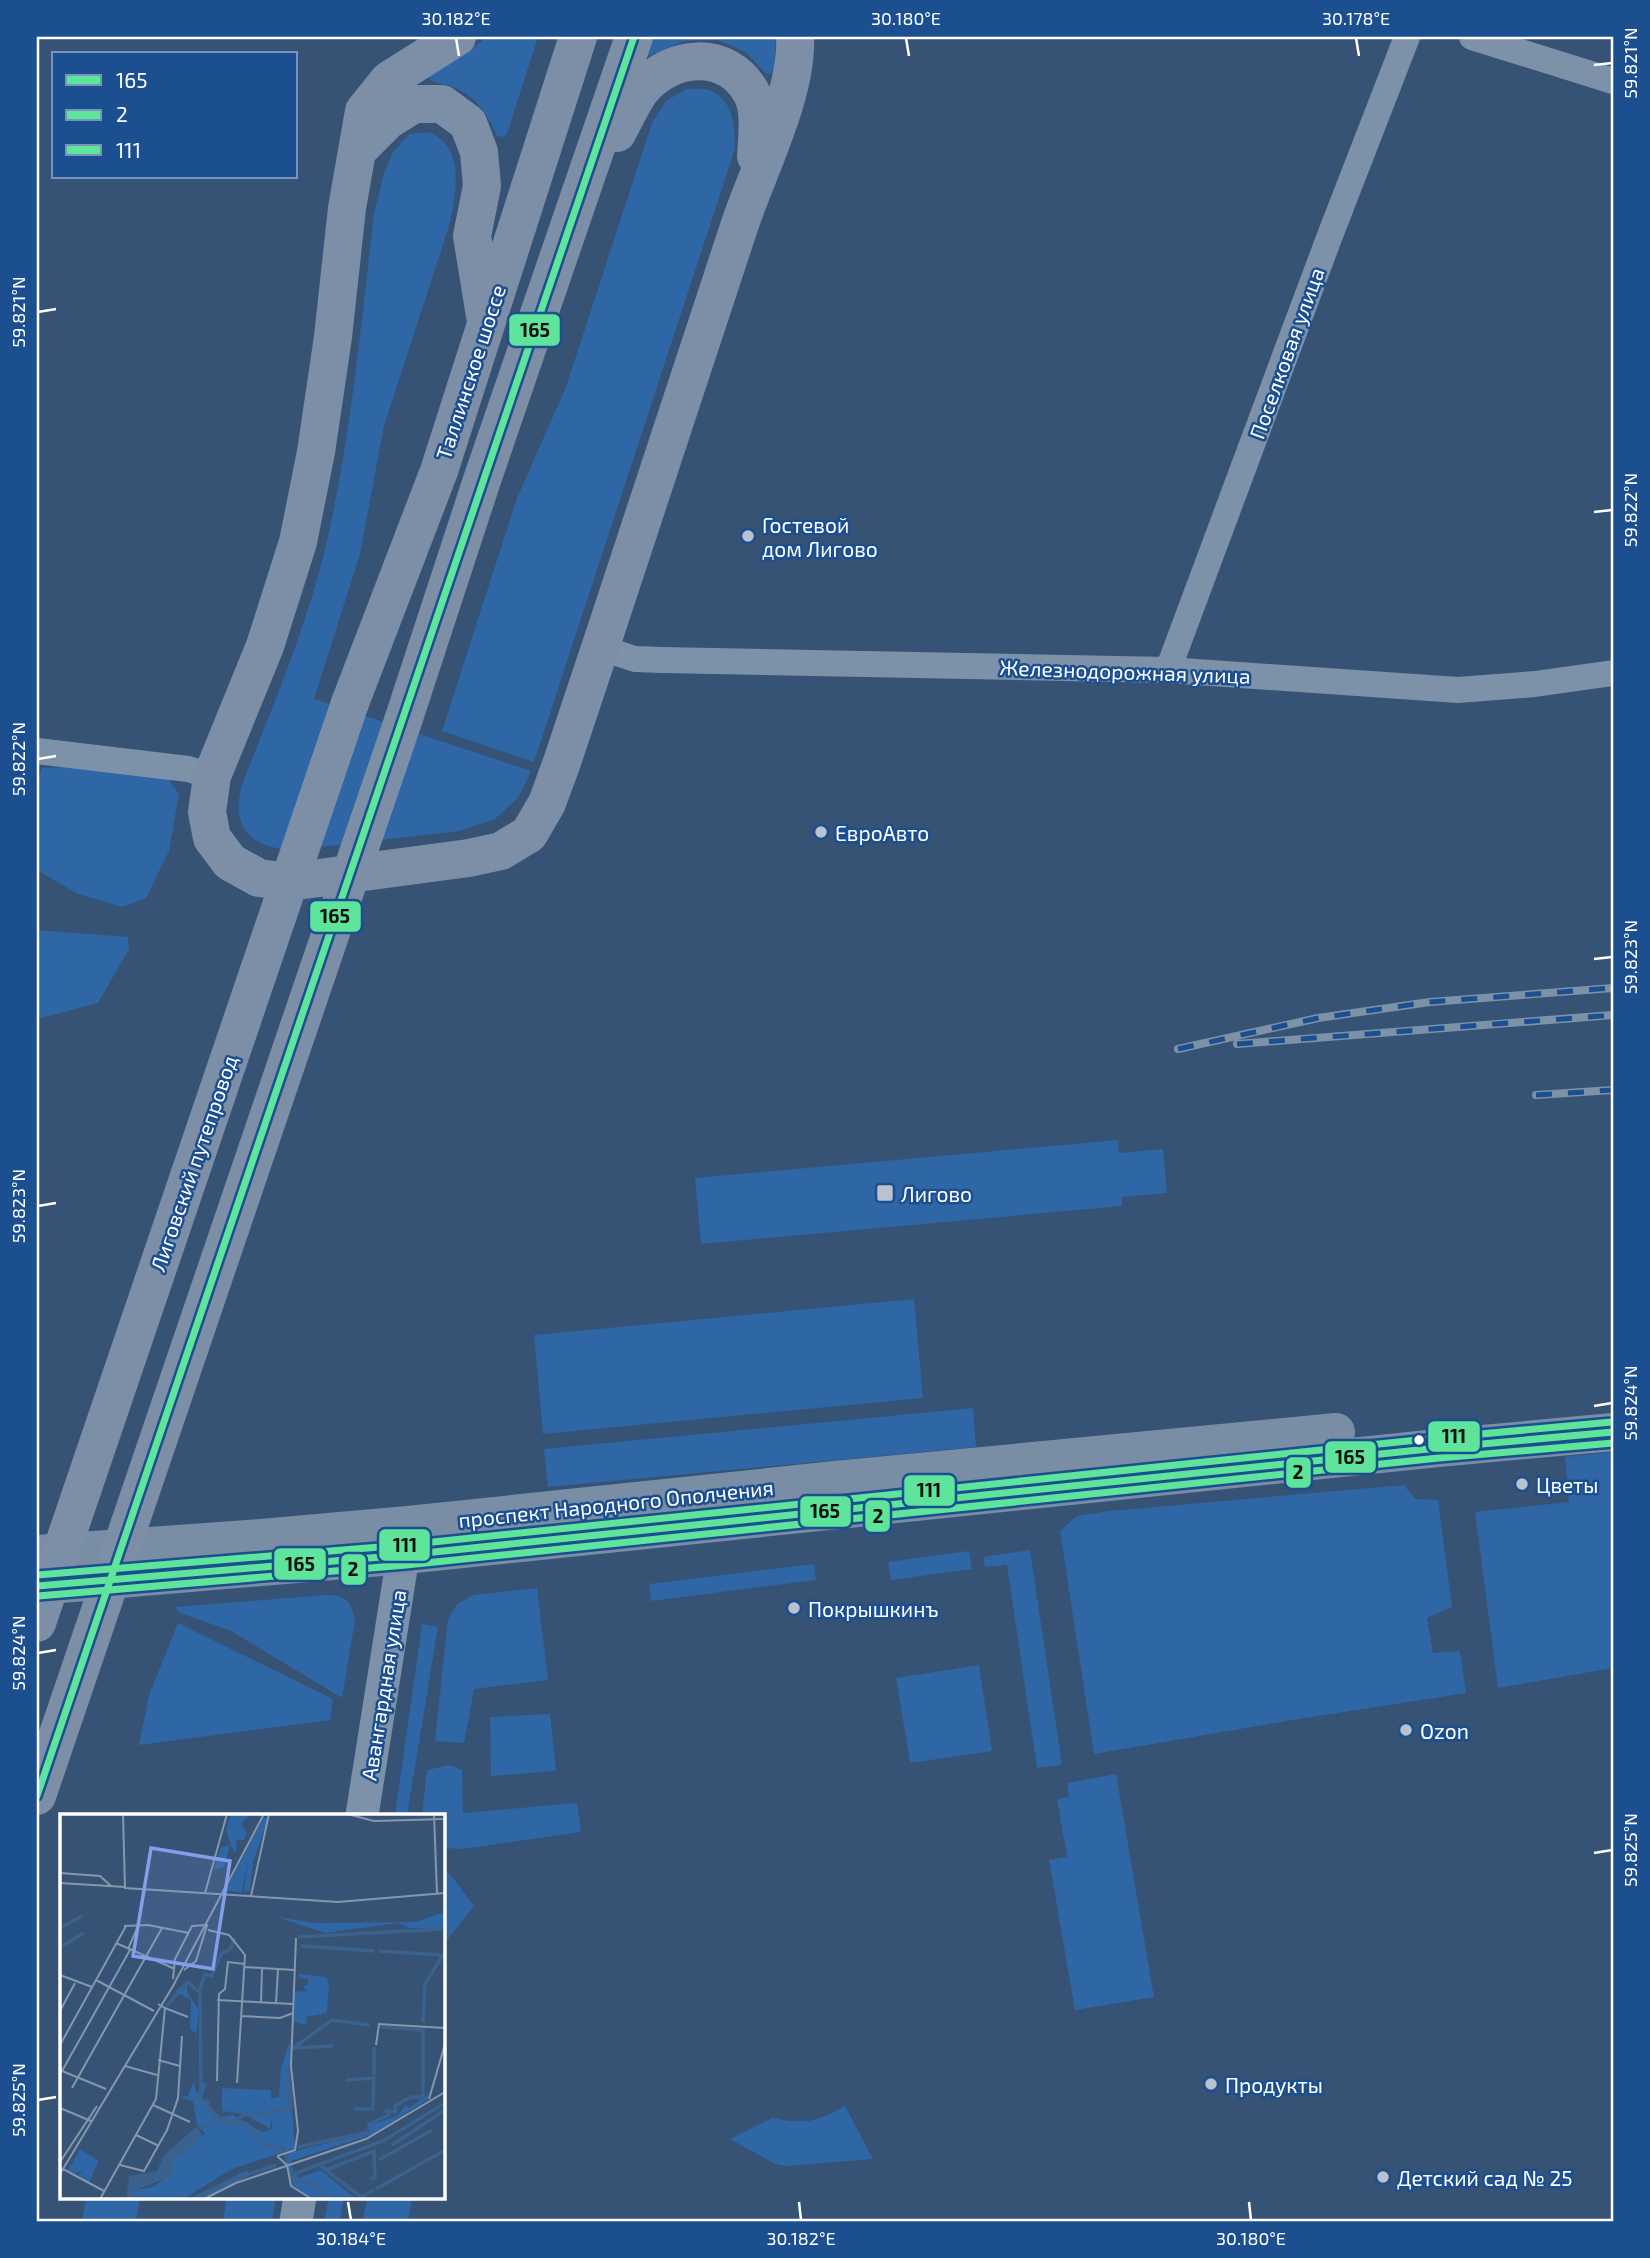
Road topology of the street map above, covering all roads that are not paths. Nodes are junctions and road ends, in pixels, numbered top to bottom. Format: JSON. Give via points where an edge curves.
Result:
{"nodes":[{"id":1,"x":457,"y":37,"type":"edge"},
{"id":2,"x":578,"y":37,"type":"edge"},
{"id":3,"x":634,"y":37,"type":"edge"},
{"id":4,"x":795,"y":37,"type":"edge"},
{"id":5,"x":1407,"y":37,"type":"edge"},
{"id":6,"x":1472,"y":37,"type":"edge"},
{"id":7,"x":1613,"y":81,"type":"edge"},
{"id":8,"x":356,"y":152,"type":"junction"},
{"id":9,"x":755,"y":181,"type":"junction"},
{"id":10,"x":577,"y":205,"type":"junction"},
{"id":11,"x":486,"y":325,"type":"junction"},
{"id":12,"x":618,"y":653,"type":"junction"},
{"id":13,"x":1168,"y":670,"type":"junction"},
{"id":14,"x":1613,"y":673,"type":"edge"},
{"id":15,"x":350,"y":703,"type":"joint"},
{"id":16,"x":37,"y":751,"type":"edge"},
{"id":17,"x":212,"y":776,"type":"junction"},
{"id":18,"x":1613,"y":1405,"type":"edge"},
{"id":19,"x":1613,"y":1432,"type":"edge"},
{"id":20,"x":406,"y":1540,"type":"junction"},
{"id":21,"x":37,"y":1554,"type":"edge"},
{"id":22,"x":37,"y":1586,"type":"edge"},
{"id":23,"x":37,"y":1623,"type":"edge"},
{"id":24,"x":37,"y":1796,"type":"edge"},
{"id":25,"x":362,"y":1814,"type":"edge"},
{"id":26,"x":300,"y":2198,"type":"edge"},
{"id":27,"x":296,"y":2221,"type":"edge"}],
"edges":[{"from":1,"to":8,"type":"main road","via":[[389,80],[364,111]]},
{"from":2,"to":11,"type":"main road","name":"Таллинское шоссе"},
{"from":3,"to":10,"type":"main road"},
{"from":4,"to":9,"type":"main road","via":[[780,114]]},
{"from":5,"to":13,"type":"street","name":"Поселковая улица"},
{"from":6,"to":7,"type":"street"},
{"from":8,"to":11,"type":"main road","via":[[388,120],[414,104],[442,104],[468,123],[479,152],[482,186],[472,236]]},
{"from":8,"to":17,"type":"main road","via":[[316,452],[298,542],[265,646]]},
{"from":9,"to":10,"type":"main road","via":[[757,118],[752,94],[735,73],[714,62],[686,62],[666,69],[642,90]]},
{"from":9,"to":12,"type":"main road"},
{"from":10,"to":24,"type":"main road","bridge":true},
{"from":11,"to":15,"type":"main road","name":"Таллинское шоссе","via":[[439,471]]},
{"from":12,"to":13,"type":"street","name":"Железнодорожная улица","via":[[815,664]]},
{"from":12,"to":17,"type":"main road","via":[[547,803],[528,834],[501,851],[289,882],[259,878],[230,862],[212,838],[207,812]]},
{"from":13,"to":14,"type":"street","name":"Железнодорожная улица","via":[[1458,690]]},
{"from":15,"to":23,"type":"main road","name":"Лиговский путепровод","bridge":true},
{"from":16,"to":17,"type":"street","via":[[188,769]]},
{"from":18,"to":20,"type":"main road","name":"проспект Народного Ополчения","via":[[835,1479]]},
{"from":19,"to":20,"type":"main road","name":"проспект Народного Ополчения"},
{"from":20,"to":21,"type":"main road","name":"проспект Народного Ополчения","via":[[235,1540]]},
{"from":20,"to":22,"type":"main road","name":"проспект Народного Ополчения"},
{"from":20,"to":25,"type":"street","name":"Авангардная улица"},
{"from":26,"to":27,"type":"street"}]}
